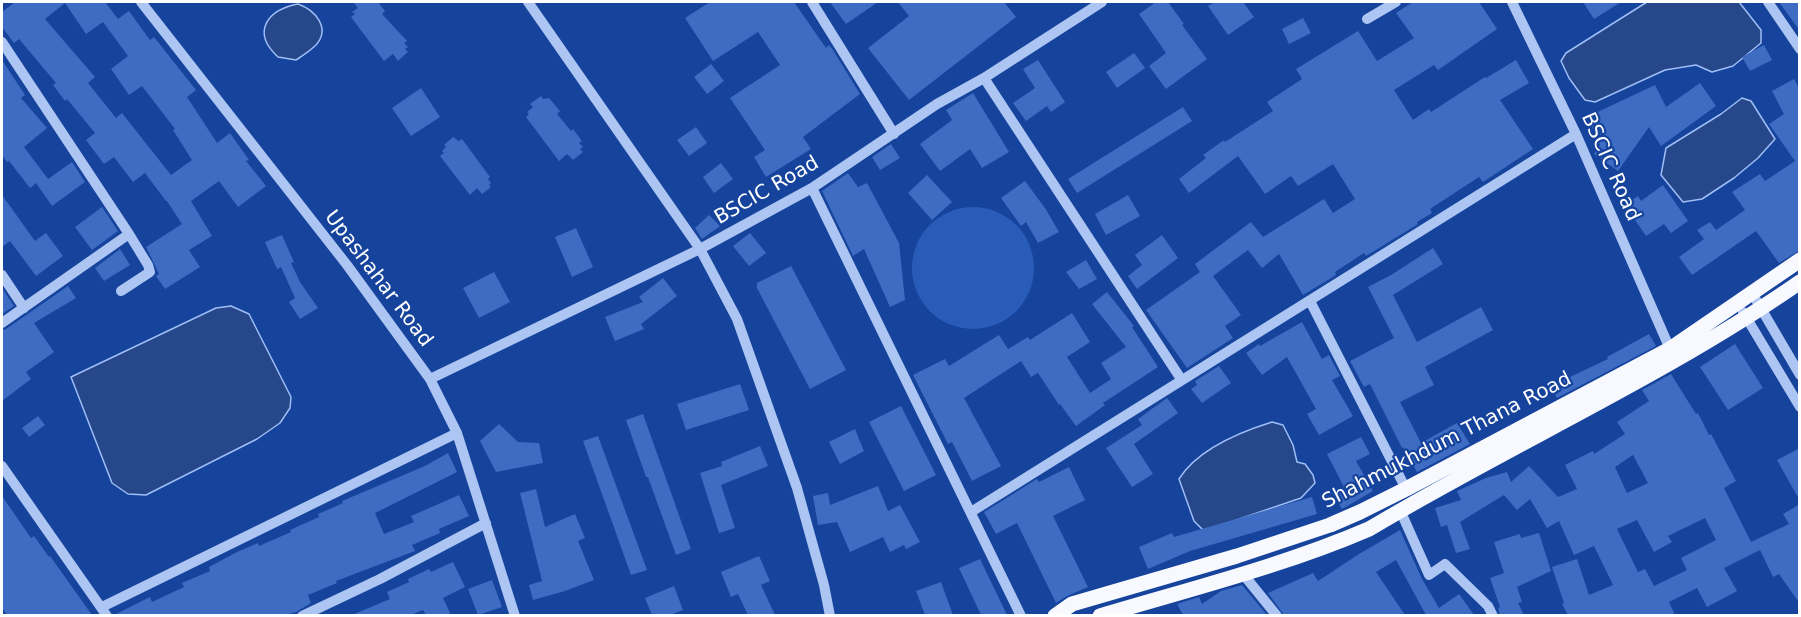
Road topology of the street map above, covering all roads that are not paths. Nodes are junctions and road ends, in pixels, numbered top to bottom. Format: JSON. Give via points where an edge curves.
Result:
{"nodes":[{"id":1,"x":141,"y":2,"type":"edge"},
{"id":2,"x":528,"y":2,"type":"edge"},
{"id":3,"x":812,"y":2,"type":"edge"},
{"id":4,"x":1102,"y":2,"type":"edge"},
{"id":5,"x":1395,"y":2,"type":"edge"},
{"id":6,"x":1512,"y":2,"type":"edge"},
{"id":7,"x":1768,"y":2,"type":"edge"},
{"id":8,"x":1367,"y":19,"type":"dead end"},
{"id":9,"x":2,"y":42,"type":"edge"},
{"id":10,"x":1800,"y":49,"type":"edge"},
{"id":11,"x":984,"y":78,"type":"junction"},
{"id":12,"x":894,"y":134,"type":"junction"},
{"id":13,"x":1576,"y":134,"type":"junction"},
{"id":14,"x":812,"y":188,"type":"junction"},
{"id":15,"x":129,"y":234,"type":"junction"},
{"id":16,"x":700,"y":249,"type":"junction"},
{"id":17,"x":1800,"y":260,"type":"edge"},
{"id":18,"x":2,"y":275,"type":"edge"},
{"id":19,"x":1800,"y":282,"type":"edge"},
{"id":20,"x":121,"y":291,"type":"dead end"},
{"id":21,"x":1752,"y":293,"type":"junction"},
{"id":22,"x":1310,"y":301,"type":"junction"},
{"id":23,"x":1738,"y":303,"type":"junction"},
{"id":24,"x":24,"y":308,"type":"junction"},
{"id":25,"x":1761,"y":309,"type":"junction"},
{"id":26,"x":1747,"y":318,"type":"junction"},
{"id":27,"x":2,"y":323,"type":"edge"},
{"id":28,"x":1670,"y":349,"type":"junction"},
{"id":29,"x":1800,"y":375,"type":"edge"},
{"id":30,"x":430,"y":379,"type":"junction"},
{"id":31,"x":1181,"y":380,"type":"junction"},
{"id":32,"x":1800,"y":407,"type":"edge"},
{"id":33,"x":457,"y":433,"type":"junction"},
{"id":34,"x":2,"y":466,"type":"edge"},
{"id":35,"x":1406,"y":489,"type":"junction"},
{"id":36,"x":1400,"y":510,"type":"junction"},
{"id":37,"x":971,"y":512,"type":"junction"},
{"id":38,"x":486,"y":523,"type":"junction"},
{"id":39,"x":1243,"y":574,"type":"junction"},
{"id":40,"x":104,"y":611,"type":"edge"},
{"id":41,"x":302,"y":615,"type":"edge"},
{"id":42,"x":515,"y":615,"type":"edge"},
{"id":43,"x":830,"y":615,"type":"edge"},
{"id":44,"x":1021,"y":615,"type":"edge"},
{"id":45,"x":1055,"y":615,"type":"edge"},
{"id":46,"x":1100,"y":615,"type":"edge"},
{"id":47,"x":1277,"y":615,"type":"edge"},
{"id":48,"x":1493,"y":615,"type":"edge"}],
"edges":[{"from":1,"to":30,"type":"street","name":"Upashahar Road","via":[[347,265]]},
{"from":2,"to":16,"type":"street"},
{"from":3,"to":12,"type":"street"},
{"from":4,"to":11,"type":"street","name":"BSCIC Road"},
{"from":5,"to":8,"type":"street"},
{"from":6,"to":13,"type":"street","name":"BSCIC Road"},
{"from":7,"to":10,"type":"street"},
{"from":9,"to":15,"type":"street"},
{"from":11,"to":12,"type":"street","name":"BSCIC Road"},
{"from":11,"to":31,"type":"street"},
{"from":12,"to":14,"type":"street","name":"BSCIC Road"},
{"from":13,"to":22,"type":"street"},
{"from":13,"to":28,"type":"street","name":"BSCIC Road"},
{"from":14,"to":16,"type":"street","name":"BSCIC Road"},
{"from":14,"to":37,"type":"street"},
{"from":15,"to":20,"type":"street","via":[[150,272]]},
{"from":15,"to":24,"type":"street"},
{"from":16,"to":30,"type":"street","name":"BSCIC Road"},
{"from":16,"to":43,"type":"street","via":[[737,319],[797,488]]},
{"from":17,"to":21,"type":"main road","name":"Shahmukhdum Thana Road"},
{"from":18,"to":24,"type":"street"},
{"from":19,"to":25,"type":"main road","name":"Shahmukhdum Thana Road"},
{"from":21,"to":23,"type":"main road","name":"Shahmukhdum Thana Road"},
{"from":21,"to":25,"type":"street"},
{"from":22,"to":31,"type":"street"},
{"from":22,"to":35,"type":"street"},
{"from":23,"to":26,"type":"street"},
{"from":23,"to":28,"type":"main road","name":"Shahmukhdum Thana Road"},
{"from":24,"to":27,"type":"street"},
{"from":25,"to":26,"type":"main road","name":"Shahmukhdum Thana Road"},
{"from":25,"to":29,"type":"street"},
{"from":26,"to":32,"type":"street"},
{"from":26,"to":36,"type":"main road","name":"Shahmukhdum Thana Road","via":[[1678,360]]},
{"from":28,"to":35,"type":"main road","name":"Shahmukhdum Thana Road"},
{"from":30,"to":33,"type":"street","name":"Upashahar Road"},
{"from":31,"to":37,"type":"street"},
{"from":33,"to":38,"type":"street","name":"Upashahar Road"},
{"from":33,"to":40,"type":"street"},
{"from":34,"to":40,"type":"street"},
{"from":35,"to":45,"type":"main road","name":"Shahmukhdum Thana Road","via":[[1329,525],[1072,604]]},
{"from":36,"to":39,"type":"main road","name":"Shahmukhdum Thana Road","via":[[1336,543]]},
{"from":36,"to":48,"type":"street","via":[[1429,575],[1445,564]]},
{"from":37,"to":44,"type":"street"},
{"from":38,"to":41,"type":"street"},
{"from":38,"to":42,"type":"street","name":"Upashahar Road"},
{"from":39,"to":46,"type":"main road","name":"Shahmukhdum Thana Road"},
{"from":39,"to":47,"type":"street"}]}
